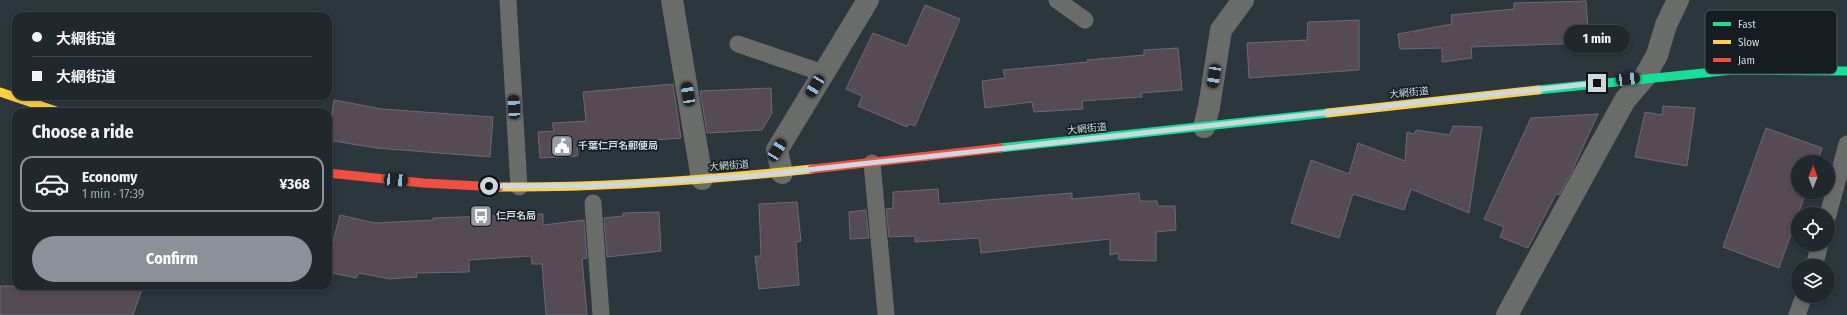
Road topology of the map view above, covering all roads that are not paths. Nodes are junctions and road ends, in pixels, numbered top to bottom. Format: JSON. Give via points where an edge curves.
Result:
{"nodes":[{"id":1,"x":508,"y":0,"type":"edge"},
{"id":2,"x":672,"y":0,"type":"edge"},
{"id":3,"x":868,"y":0,"type":"edge"},
{"id":4,"x":1057,"y":0,"type":"edge"},
{"id":5,"x":1243,"y":0,"type":"edge"},
{"id":6,"x":1678,"y":0,"type":"edge"},
{"id":7,"x":1085,"y":20,"type":"dead end"},
{"id":8,"x":738,"y":44,"type":"dead end"},
{"id":9,"x":1837,"y":71,"type":"edge"},
{"id":10,"x":1847,"y":71,"type":"edge"},
{"id":11,"x":823,"y":73,"type":"junction"},
{"id":12,"x":1705,"y":73,"type":"edge"},
{"id":13,"x":1644,"y":78,"type":"junction"},
{"id":14,"x":0,"y":92,"type":"edge"},
{"id":15,"x":12,"y":96,"type":"edge"},
{"id":16,"x":24,"y":100,"type":"edge"},
{"id":17,"x":47,"y":108,"type":"edge"},
{"id":18,"x":1204,"y":127,"type":"junction"},
{"id":19,"x":1847,"y":144,"type":"edge"},
{"id":20,"x":872,"y":163,"type":"junction"},
{"id":21,"x":332,"y":173,"type":"edge"},
{"id":22,"x":782,"y":173,"type":"junction"},
{"id":23,"x":702,"y":179,"type":"junction"},
{"id":24,"x":519,"y":187,"type":"junction"},
{"id":25,"x":593,"y":203,"type":"dead end"},
{"id":26,"x":1830,"y":207,"type":"edge"},
{"id":27,"x":1801,"y":303,"type":"edge"},
{"id":28,"x":886,"y":314,"type":"edge"},
{"id":29,"x":601,"y":315,"type":"edge"},
{"id":30,"x":1507,"y":315,"type":"edge"},
{"id":31,"x":1797,"y":315,"type":"edge"}],
"edges":[{"from":1,"to":24,"type":"lane"},
{"from":2,"to":23,"type":"street"},
{"from":3,"to":11,"type":"street"},
{"from":4,"to":7,"type":"lane"},
{"from":5,"to":18,"type":"street","via":[[1221,30]]},
{"from":6,"to":13,"type":"street","via":[[1666,25],[1657,55]]},
{"from":8,"to":11,"type":"lane"},
{"from":9,"to":10,"type":"main road","name":"大網街道"},
{"from":11,"to":22,"type":"street","via":[[777,150]]},
{"from":12,"to":13,"type":"main road","name":"大網街道"},
{"from":13,"to":18,"type":"main road","name":"大網街道"},
{"from":13,"to":30,"type":"street","via":[[1625,100]]},
{"from":14,"to":15,"type":"main road"},
{"from":16,"to":17,"type":"main road"},
{"from":18,"to":20,"type":"main road","name":"大網街道"},
{"from":19,"to":26,"type":"lane"},
{"from":20,"to":22,"type":"main road","name":"大網街道"},
{"from":20,"to":28,"type":"lane"},
{"from":21,"to":24,"type":"main road","name":"大網街道","via":[[459,185]]},
{"from":22,"to":23,"type":"main road","name":"大網街道"},
{"from":23,"to":24,"type":"main road","name":"大網街道","via":[[591,186]]},
{"from":25,"to":29,"type":"lane"},
{"from":27,"to":31,"type":"lane"}]}
